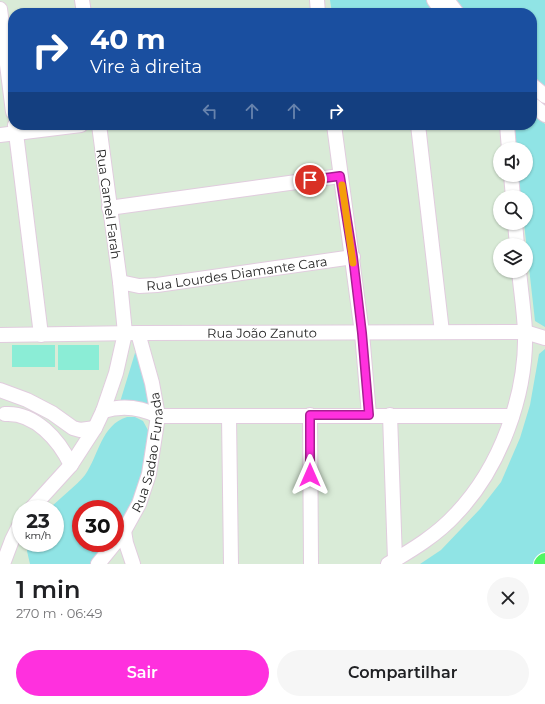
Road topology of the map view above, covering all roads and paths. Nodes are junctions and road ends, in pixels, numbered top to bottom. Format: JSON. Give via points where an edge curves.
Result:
{"nodes":[{"id":1,"x":447,"y":0,"type":"edge"},
{"id":2,"x":453,"y":8,"type":"edge"},
{"id":3,"x":0,"y":9,"type":"edge"},
{"id":4,"x":5,"y":89,"type":"edge"},
{"id":5,"x":537,"y":89,"type":"edge"},
{"id":6,"x":545,"y":96,"type":"edge"},
{"id":7,"x":12,"y":130,"type":"edge"},
{"id":8,"x":15,"y":130,"type":"edge"},
{"id":9,"x":100,"y":130,"type":"edge"},
{"id":10,"x":335,"y":130,"type":"edge"},
{"id":11,"x":419,"y":130,"type":"edge"},
{"id":12,"x":507,"y":130,"type":"edge"},
{"id":13,"x":0,"y":134,"type":"edge"},
{"id":14,"x":508,"y":142,"type":"edge"},
{"id":15,"x":340,"y":176,"type":"junction"},
{"id":16,"x":109,"y":208,"type":"junction"},
{"id":17,"x":353,"y":257,"type":"junction"},
{"id":18,"x":521,"y":278,"type":"edge"},
{"id":19,"x":120,"y":282,"type":"junction"},
{"id":20,"x":442,"y":332,"type":"junction"},
{"id":21,"x":525,"y":332,"type":"junction"},
{"id":22,"x":132,"y":333,"type":"junction"},
{"id":23,"x":362,"y":333,"type":"junction"},
{"id":24,"x":0,"y":335,"type":"edge"},
{"id":25,"x":41,"y":335,"type":"junction"},
{"id":26,"x":545,"y":338,"type":"edge"},
{"id":27,"x":0,"y":390,"type":"edge"},
{"id":28,"x":103,"y":411,"type":"junction"},
{"id":29,"x":52,"y":413,"type":"junction"},
{"id":30,"x":310,"y":415,"type":"junction"},
{"id":31,"x":369,"y":415,"type":"junction"},
{"id":32,"x":390,"y":415,"type":"junction"},
{"id":33,"x":158,"y":416,"type":"junction"},
{"id":34,"x":229,"y":416,"type":"junction"},
{"id":35,"x":512,"y":416,"type":"junction"},
{"id":36,"x":3,"y":418,"type":"edge"},
{"id":37,"x":42,"y":427,"type":"junction"},
{"id":38,"x":95,"y":428,"type":"junction"},
{"id":39,"x":71,"y":465,"type":"junction"},
{"id":40,"x":39,"y":500,"type":"edge"},
{"id":41,"x":124,"y":531,"type":"joint"},
{"id":42,"x":12,"y":540,"type":"edge"},
{"id":43,"x":108,"y":552,"type":"edge"},
{"id":44,"x":7,"y":561,"type":"edge"},
{"id":45,"x":391,"y":562,"type":"edge"},
{"id":46,"x":98,"y":564,"type":"edge"},
{"id":47,"x":133,"y":564,"type":"edge"},
{"id":48,"x":231,"y":564,"type":"edge"},
{"id":49,"x":311,"y":564,"type":"edge"}],
"edges":[{"from":1,"to":2,"type":"street"},
{"from":3,"to":4,"type":"street"},
{"from":5,"to":6,"type":"street"},
{"from":7,"to":13,"type":"street"},
{"from":8,"to":25,"type":"street"},
{"from":9,"to":16,"type":"street","name":"Rua Camel Farah"},
{"from":10,"to":15,"type":"street"},
{"from":11,"to":20,"type":"street"},
{"from":12,"to":14,"type":"street"},
{"from":15,"to":16,"type":"street"},
{"from":15,"to":17,"type":"street"},
{"from":16,"to":19,"type":"street","name":"Rua Camel Farah"},
{"from":17,"to":19,"type":"street","name":"Rua Lourdes Diamante Cara","via":[[157,285],[139,286]]},
{"from":17,"to":23,"type":"street"},
{"from":18,"to":21,"type":"street"},
{"from":19,"to":22,"type":"street","name":"Rua Camel Farah"},
{"from":20,"to":21,"type":"street","name":"Rua João Zanuto"},
{"from":20,"to":23,"type":"street","name":"Rua João Zanuto"},
{"from":21,"to":26,"type":"street","name":"Rua João Zanuto"},
{"from":21,"to":35,"type":"street","via":[[524,360]]},
{"from":22,"to":23,"type":"street","name":"Rua João Zanuto"},
{"from":22,"to":25,"type":"street","name":"Rua João Zanuto"},
{"from":22,"to":28,"type":"street"},
{"from":22,"to":33,"type":"street","name":"Rua Sadao Funada","via":[[152,383]]},
{"from":23,"to":31,"type":"street"},
{"from":24,"to":25,"type":"street","name":"Rua João Zanuto"},
{"from":27,"to":29,"type":"street"},
{"from":27,"to":36,"type":"street","via":[[6,399],[7,409]]},
{"from":28,"to":33,"type":"street","via":[[131,407]]},
{"from":28,"to":38,"type":"street"},
{"from":29,"to":37,"type":"street"},
{"from":29,"to":38,"type":"street","via":[[73,428]]},
{"from":30,"to":31,"type":"street"},
{"from":30,"to":34,"type":"street"},
{"from":30,"to":49,"type":"street"},
{"from":31,"to":32,"type":"street"},
{"from":32,"to":35,"type":"street"},
{"from":32,"to":45,"type":"street"},
{"from":33,"to":34,"type":"street"},
{"from":33,"to":41,"type":"street","name":"Rua Sadao Funada","via":[[149,474],[139,504]]},
{"from":34,"to":48,"type":"street"},
{"from":35,"to":45,"type":"street","via":[[499,452],[484,478],[456,515],[427,540]]},
{"from":36,"to":37,"type":"street","via":[[17,414]]},
{"from":37,"to":39,"type":"street","via":[[59,444]]},
{"from":38,"to":39,"type":"street"},
{"from":39,"to":40,"type":"street"},
{"from":41,"to":47,"type":"street"},
{"from":42,"to":44,"type":"street"},
{"from":43,"to":46,"type":"street","name":"Rua Sadao Funada"}]}
